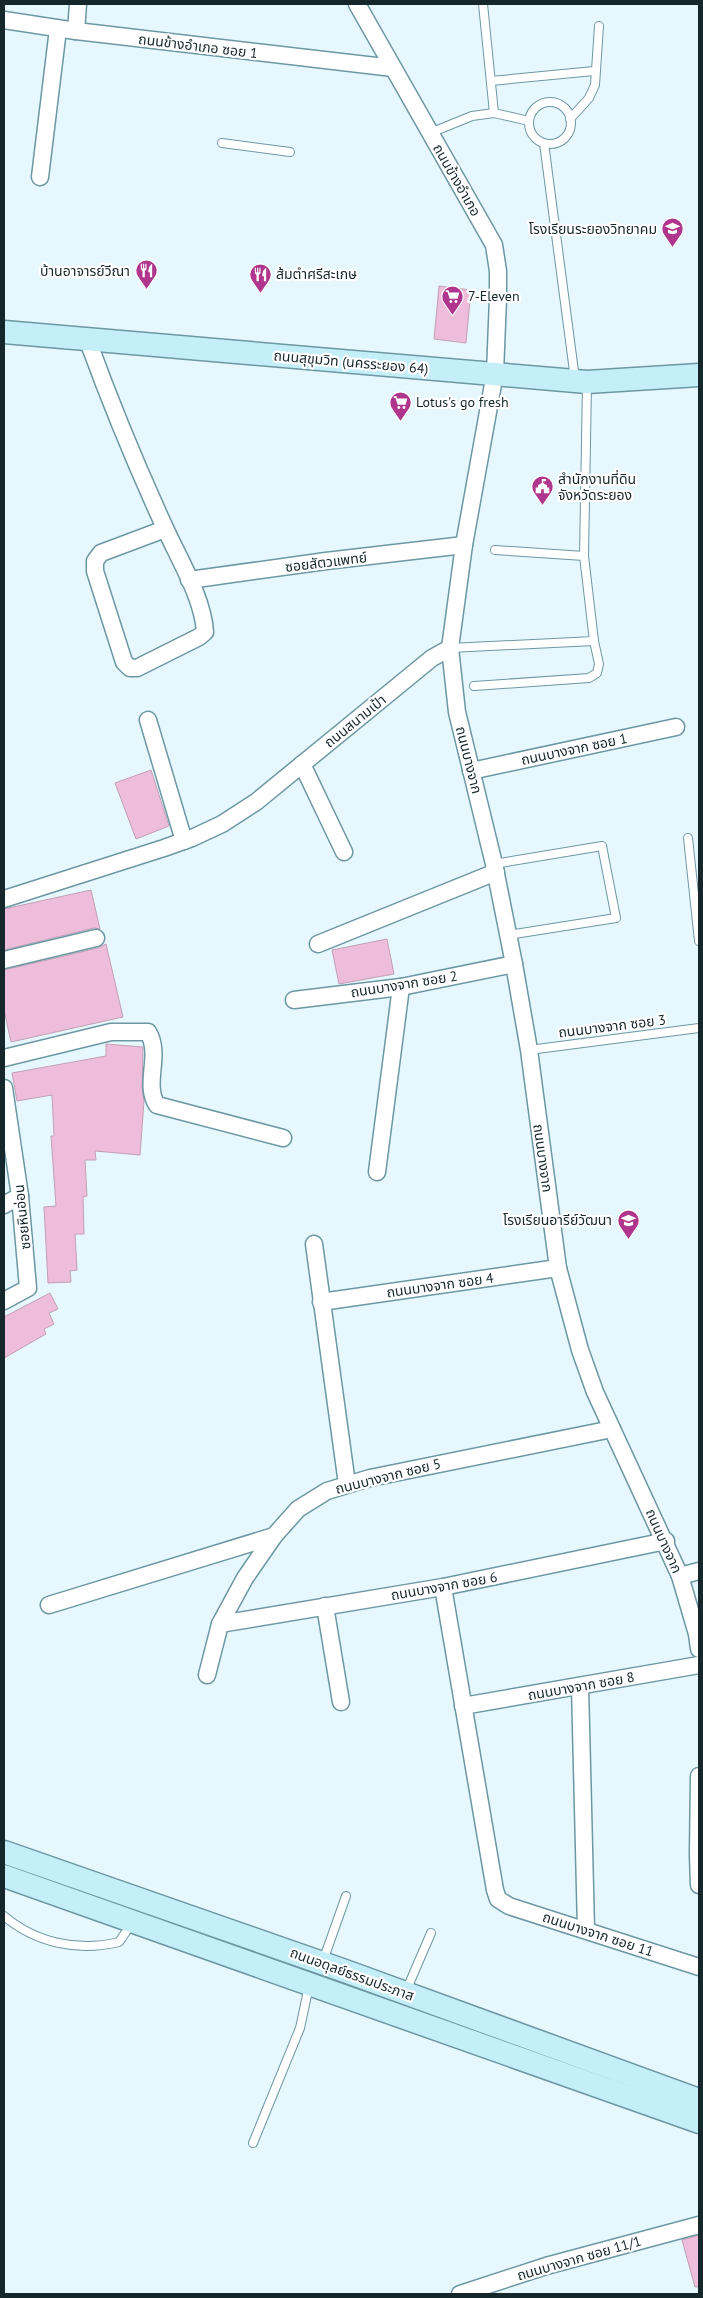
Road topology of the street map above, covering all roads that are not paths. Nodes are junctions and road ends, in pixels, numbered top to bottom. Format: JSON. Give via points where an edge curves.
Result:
{"nodes":[{"id":1,"x":78,"y":4,"type":"edge"},
{"id":2,"x":357,"y":4,"type":"edge"},
{"id":3,"x":483,"y":4,"type":"edge"},
{"id":4,"x":4,"y":20,"type":"edge"},
{"id":5,"x":599,"y":26,"type":"dead end"},
{"id":6,"x":58,"y":29,"type":"junction"},
{"id":7,"x":76,"y":31,"type":"junction"},
{"id":8,"x":393,"y":68,"type":"junction"},
{"id":9,"x":594,"y":70,"type":"junction"},
{"id":10,"x":491,"y":80,"type":"junction"},
{"id":11,"x":494,"y":113,"type":"junction"},
{"id":12,"x":570,"y":119,"type":"junction"},
{"id":13,"x":529,"y":121,"type":"junction"},
{"id":14,"x":430,"y":132,"type":"junction"},
{"id":15,"x":222,"y":143,"type":"dead end"},
{"id":16,"x":544,"y":143,"type":"junction"},
{"id":17,"x":290,"y":152,"type":"dead end"},
{"id":18,"x":40,"y":177,"type":"dead end"},
{"id":19,"x":4,"y":332,"type":"edge"},
{"id":20,"x":88,"y":341,"type":"junction"},
{"id":21,"x":495,"y":373,"type":"junction"},
{"id":22,"x":699,"y":375,"type":"edge"},
{"id":23,"x":581,"y":382,"type":"junction"},
{"id":24,"x":165,"y":529,"type":"junction"},
{"id":25,"x":464,"y":546,"type":"junction"},
{"id":26,"x":495,"y":550,"type":"dead end"},
{"id":27,"x":584,"y":556,"type":"junction"},
{"id":28,"x":189,"y":580,"type":"junction"},
{"id":29,"x":594,"y":641,"type":"junction"},
{"id":30,"x":450,"y":648,"type":"junction"},
{"id":31,"x":474,"y":686,"type":"dead end"},
{"id":32,"x":148,"y":720,"type":"dead end"},
{"id":33,"x":676,"y":727,"type":"dead end"},
{"id":34,"x":302,"y":764,"type":"junction"},
{"id":35,"x":472,"y":771,"type":"junction"},
{"id":36,"x":688,"y":838,"type":"dead end"},
{"id":37,"x":184,"y":841,"type":"junction"},
{"id":38,"x":344,"y":852,"type":"dead end"},
{"id":39,"x":495,"y":868,"type":"junction"},
{"id":40,"x":4,"y":898,"type":"edge"},
{"id":41,"x":508,"y":935,"type":"junction"},
{"id":42,"x":96,"y":938,"type":"dead end"},
{"id":43,"x":699,"y":942,"type":"edge"},
{"id":44,"x":318,"y":944,"type":"dead end"},
{"id":45,"x":4,"y":960,"type":"edge"},
{"id":46,"x":514,"y":964,"type":"junction"},
{"id":47,"x":401,"y":987,"type":"junction"},
{"id":48,"x":294,"y":1000,"type":"dead end"},
{"id":49,"x":699,"y":1028,"type":"edge"},
{"id":50,"x":529,"y":1050,"type":"junction"},
{"id":51,"x":4,"y":1058,"type":"edge"},
{"id":52,"x":4,"y":1088,"type":"edge"},
{"id":53,"x":283,"y":1138,"type":"dead end"},
{"id":54,"x":377,"y":1172,"type":"dead end"},
{"id":55,"x":20,"y":1196,"type":"junction"},
{"id":56,"x":4,"y":1206,"type":"edge"},
{"id":57,"x":314,"y":1244,"type":"dead end"},
{"id":58,"x":558,"y":1268,"type":"junction"},
{"id":59,"x":4,"y":1301,"type":"edge"},
{"id":60,"x":321,"y":1302,"type":"junction"},
{"id":61,"x":612,"y":1429,"type":"junction"},
{"id":62,"x":347,"y":1484,"type":"junction"},
{"id":63,"x":274,"y":1536,"type":"junction"},
{"id":64,"x":666,"y":1541,"type":"junction"},
{"id":65,"x":699,"y":1571,"type":"edge"},
{"id":66,"x":680,"y":1576,"type":"junction"},
{"id":67,"x":443,"y":1587,"type":"junction"},
{"id":68,"x":49,"y":1605,"type":"dead end"},
{"id":69,"x":325,"y":1606,"type":"junction"},
{"id":70,"x":220,"y":1624,"type":"junction"},
{"id":71,"x":699,"y":1649,"type":"edge"},
{"id":72,"x":699,"y":1665,"type":"edge"},
{"id":73,"x":207,"y":1675,"type":"dead end"},
{"id":74,"x":580,"y":1686,"type":"junction"},
{"id":75,"x":341,"y":1702,"type":"dead end"},
{"id":76,"x":463,"y":1706,"type":"junction"},
{"id":77,"x":699,"y":1776,"type":"edge"},
{"id":78,"x":699,"y":1816,"type":"edge"},
{"id":79,"x":4,"y":1852,"type":"edge"},
{"id":80,"x":4,"y":1876,"type":"edge"},
{"id":81,"x":699,"y":1885,"type":"edge"},
{"id":82,"x":69,"y":1887,"type":"junction"},
{"id":83,"x":346,"y":1896,"type":"dead end"},
{"id":84,"x":4,"y":1916,"type":"edge"},
{"id":85,"x":133,"y":1922,"type":"junction"},
{"id":86,"x":586,"y":1929,"type":"junction"},
{"id":87,"x":431,"y":1933,"type":"dead end"},
{"id":88,"x":322,"y":1963,"type":"junction"},
{"id":89,"x":699,"y":1967,"type":"edge"},
{"id":90,"x":309,"y":1984,"type":"junction"},
{"id":91,"x":405,"y":1993,"type":"junction"},
{"id":92,"x":699,"y":2100,"type":"edge"},
{"id":93,"x":699,"y":2122,"type":"edge"},
{"id":94,"x":253,"y":2144,"type":"dead end"},
{"id":95,"x":699,"y":2225,"type":"edge"},
{"id":96,"x":460,"y":2294,"type":"edge"}],
"edges":[{"from":1,"to":7,"type":"street"},
{"from":2,"to":8,"type":"street","name":"ถนนข้างอำเภอ"},
{"from":3,"to":10,"type":"lane"},
{"from":4,"to":6,"type":"street","name":"ถนนข้างอำเภอ ซอย 1"},
{"from":5,"to":9,"type":"lane"},
{"from":6,"to":7,"type":"street","name":"ถนนข้างอำเภอ ซอย 1"},
{"from":6,"to":18,"type":"street"},
{"from":7,"to":8,"type":"street","name":"ถนนข้างอำเภอ ซอย 1"},
{"from":8,"to":14,"type":"street","name":"ถนนข้างอำเภอ"},
{"from":9,"to":10,"type":"lane"},
{"from":9,"to":12,"type":"lane","via":[[595,85],[589,98]]},
{"from":10,"to":11,"type":"lane"},
{"from":11,"to":13,"type":"lane"},
{"from":11,"to":14,"type":"lane","via":[[472,116]]},
{"from":12,"to":13,"type":"lane","via":[[562,107],[548,102],[535,108]]},
{"from":12,"to":16,"type":"lane","via":[[564,139]]},
{"from":13,"to":16,"type":"lane","via":[[532,135]]},
{"from":14,"to":21,"type":"street","name":"ถนนข้างอำเภอ","via":[[494,245],[498,271]]},
{"from":15,"to":17,"type":"lane"},
{"from":16,"to":23,"type":"lane"},
{"from":19,"to":20,"type":"street","name":"ถนนสุขุมวิท (นครระยอง 64)"},
{"from":20,"to":21,"type":"street","name":"ถนนสุขุมวิท (นครระยอง 64)"},
{"from":20,"to":24,"type":"street"},
{"from":21,"to":23,"type":"street","name":"ถนนสุขุมวิท (นครระยอง 64)"},
{"from":21,"to":25,"type":"street"},
{"from":22,"to":23,"type":"street","name":"ถนนสุขุมวิท (นครระยอง 64)"},
{"from":23,"to":27,"type":"lane"},
{"from":24,"to":28,"type":"street"},
{"from":24,"to":28,"type":"street","via":[[101,553],[95,561],[95,571],[124,662],[130,668],[137,668],[204,632],[204,622]]},
{"from":25,"to":28,"type":"street","name":"ซอยสัตวแพทย์"},
{"from":25,"to":30,"type":"street"},
{"from":26,"to":27,"type":"lane"},
{"from":27,"to":29,"type":"lane"},
{"from":29,"to":30,"type":"lane"},
{"from":29,"to":31,"type":"lane","via":[[599,664],[597,673],[589,678]]},
{"from":30,"to":34,"type":"street","name":"ถนนสนามเป้า","via":[[432,658]]},
{"from":30,"to":35,"type":"street","name":"ถนนบางจาก","via":[[457,712]]},
{"from":32,"to":37,"type":"street"},
{"from":33,"to":35,"type":"street","name":"ถนนบางจาก ซอย 1"},
{"from":34,"to":37,"type":"street","name":"ถนนสนามเป้า","via":[[256,802],[222,824]]},
{"from":34,"to":38,"type":"street"},
{"from":35,"to":39,"type":"street","name":"ถนนบางจาก"},
{"from":36,"to":43,"type":"lane"},
{"from":37,"to":40,"type":"street","name":"ถนนสนามเป้า"},
{"from":39,"to":41,"type":"street","name":"ถนนบางจาก"},
{"from":39,"to":41,"type":"lane","via":[[602,846],[616,918]]},
{"from":39,"to":44,"type":"street"},
{"from":41,"to":46,"type":"street","name":"ถนนบางจาก"},
{"from":42,"to":45,"type":"street"},
{"from":46,"to":47,"type":"street","name":"ถนนบางจาก ซอย 2"},
{"from":46,"to":50,"type":"street","name":"ถนนบางจาก"},
{"from":47,"to":48,"type":"street","name":"ถนนบางจาก ซอย 2"},
{"from":47,"to":54,"type":"street"},
{"from":49,"to":50,"type":"lane","name":"ถนนบางจาก ซอย 3"},
{"from":50,"to":58,"type":"street","name":"ถนนบางจาก"},
{"from":51,"to":53,"type":"street","via":[[111,1032],[148,1032],[154,1041],[152,1098],[157,1105]]},
{"from":52,"to":55,"type":"street","name":"ซอยหินอ่อน"},
{"from":55,"to":56,"type":"street"},
{"from":55,"to":59,"type":"street","name":"ซอยหินอ่อน","via":[[28,1288]]},
{"from":57,"to":60,"type":"street"},
{"from":58,"to":60,"type":"street","name":"ถนนบางจาก ซอย 4"},
{"from":58,"to":61,"type":"street","name":"ถนนบางจาก","via":[[580,1350]]},
{"from":60,"to":62,"type":"street"},
{"from":61,"to":62,"type":"street","name":"ถนนบางจาก ซอย 5"},
{"from":61,"to":64,"type":"street","name":"ถนนบางจาก"},
{"from":62,"to":63,"type":"street","name":"ถนนบางจาก ซอย 5","via":[[327,1491],[298,1509]]},
{"from":63,"to":68,"type":"street"},
{"from":63,"to":70,"type":"street","name":"ถนนบางจาก ซอย 5","via":[[245,1578]]},
{"from":64,"to":66,"type":"street","name":"ถนนบางจาก"},
{"from":64,"to":67,"type":"street","name":"ถนนบางจาก ซอย 6"},
{"from":65,"to":66,"type":"street"},
{"from":66,"to":71,"type":"street","name":"ถนนบางจาก"},
{"from":67,"to":69,"type":"street","name":"ถนนบางจาก ซอย 6"},
{"from":67,"to":76,"type":"street"},
{"from":69,"to":70,"type":"street","name":"ถนนบางจาก ซอย 6"},
{"from":69,"to":75,"type":"street"},
{"from":70,"to":73,"type":"street","name":"ถนนบางจาก ซอย 5"},
{"from":72,"to":74,"type":"street","name":"ถนนบางจาก ซอย 8"},
{"from":74,"to":76,"type":"street","name":"ถนนบางจาก ซอย 8"},
{"from":74,"to":86,"type":"street"},
{"from":76,"to":86,"type":"street","name":"ถนนบางจาก ซอย 11","via":[[498,1899],[509,1906]]},
{"from":77,"to":78,"type":"street"},
{"from":78,"to":81,"type":"street"},
{"from":79,"to":82,"type":"street","name":"ถนนอดุลย์ธรรมประภาส"},
{"from":80,"to":82,"type":"street","name":"ถนนอดุลย์ธรรมประภาส"},
{"from":82,"to":85,"type":"street","name":"ถนนอดุลย์ธรรมประภาส"},
{"from":82,"to":88,"type":"street","name":"ถนนอดุลย์ธรรมประภาส"},
{"from":83,"to":88,"type":"lane"},
{"from":84,"to":85,"type":"lane","via":[[20,1930],[58,1944],[97,1948],[119,1942]]},
{"from":85,"to":90,"type":"street","name":"ถนนอดุลย์ธรรมประภาส"},
{"from":86,"to":89,"type":"street","name":"ถนนบางจาก ซอย 11"},
{"from":87,"to":91,"type":"lane"},
{"from":88,"to":91,"type":"street","name":"ถนนอดุลย์ธรรมประภาส"},
{"from":90,"to":93,"type":"street","name":"ถนนอดุลย์ธรรมประภาส"},
{"from":90,"to":94,"type":"lane","via":[[300,2028]]},
{"from":91,"to":92,"type":"street","name":"ถนนอดุลย์ธรรมประภาส"},
{"from":95,"to":96,"type":"street","name":"ถนนบางจาก ซอย 11/1","via":[[546,2266]]}]}
